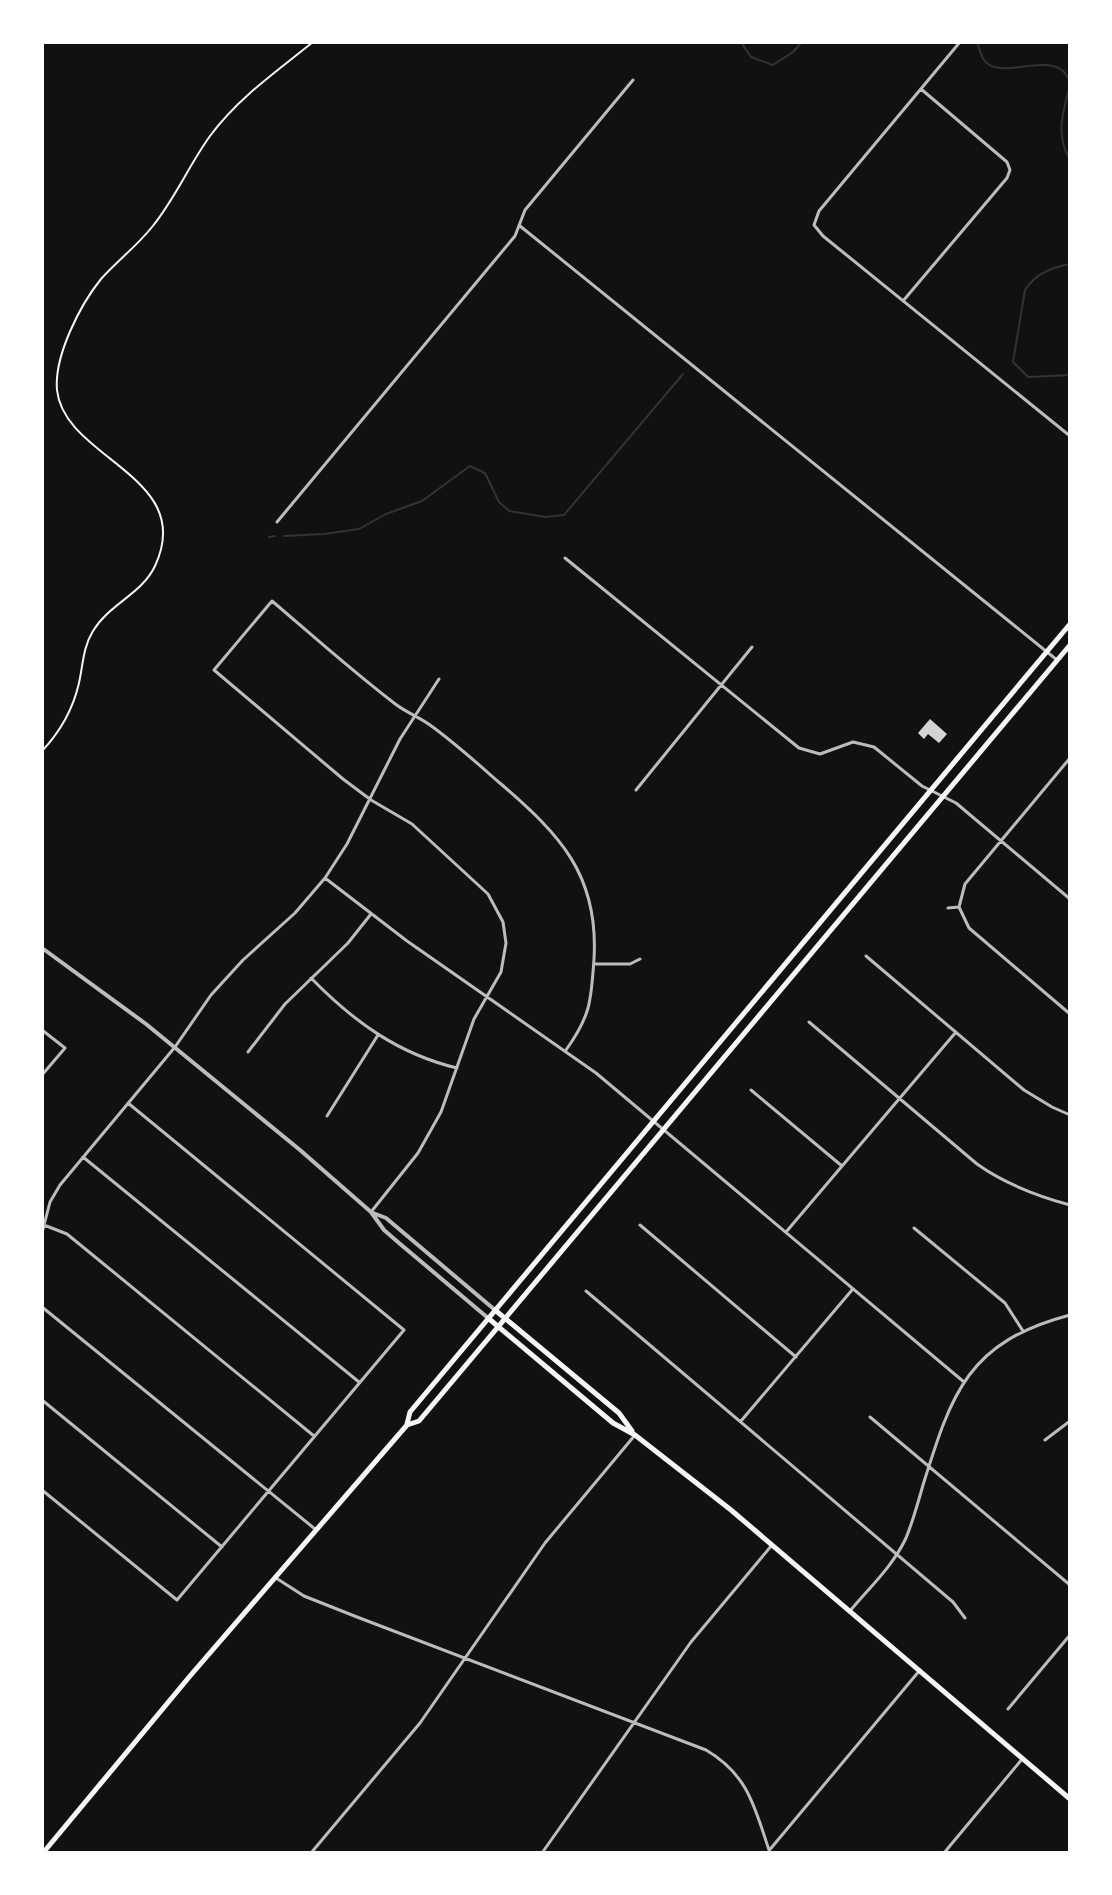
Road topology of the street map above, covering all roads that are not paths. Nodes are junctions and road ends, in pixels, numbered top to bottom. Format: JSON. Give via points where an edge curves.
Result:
{"nodes":[{"id":1,"x":960,"y":42,"type":"edge"},
{"id":2,"x":633,"y":80,"type":"dead end"},
{"id":3,"x":921,"y":89,"type":"junction"},
{"id":4,"x":520,"y":226,"type":"junction"},
{"id":5,"x":903,"y":301,"type":"junction"},
{"id":6,"x":1070,"y":436,"type":"edge"},
{"id":7,"x":277,"y":522,"type":"dead end"},
{"id":8,"x":565,"y":558,"type":"dead end"},
{"id":9,"x":1070,"y":624,"type":"edge"},
{"id":10,"x":1070,"y":645,"type":"edge"},
{"id":11,"x":752,"y":647,"type":"dead end"},
{"id":12,"x":1047,"y":652,"type":"junction"},
{"id":13,"x":1057,"y":660,"type":"junction"},
{"id":14,"x":439,"y":679,"type":"dead end"},
{"id":15,"x":722,"y":685,"type":"junction"},
{"id":16,"x":414,"y":715,"type":"junction"},
{"id":17,"x":1070,"y":758,"type":"edge"},
{"id":18,"x":636,"y":790,"type":"dead end"},
{"id":19,"x":930,"y":791,"type":"junction"},
{"id":20,"x":944,"y":795,"type":"junction"},
{"id":21,"x":371,"y":800,"type":"junction"},
{"id":22,"x":1001,"y":840,"type":"junction"},
{"id":23,"x":325,"y":878,"type":"junction"},
{"id":24,"x":1070,"y":899,"type":"edge"},
{"id":25,"x":959,"y":907,"type":"junction"},
{"id":26,"x":948,"y":908,"type":"dead end"},
{"id":27,"x":371,"y":914,"type":"junction"},
{"id":28,"x":42,"y":948,"type":"edge"},
{"id":29,"x":866,"y":956,"type":"dead end"},
{"id":30,"x":640,"y":959,"type":"dead end"},
{"id":31,"x":594,"y":964,"type":"junction"},
{"id":32,"x":311,"y":978,"type":"junction"},
{"id":33,"x":487,"y":996,"type":"junction"},
{"id":34,"x":1070,"y":1014,"type":"edge"},
{"id":35,"x":809,"y":1022,"type":"dead end"},
{"id":36,"x":42,"y":1030,"type":"edge"},
{"id":37,"x":956,"y":1032,"type":"junction"},
{"id":38,"x":378,"y":1035,"type":"junction"},
{"id":39,"x":175,"y":1047,"type":"junction"},
{"id":40,"x":566,"y":1050,"type":"junction"},
{"id":41,"x":248,"y":1052,"type":"dead end"},
{"id":42,"x":457,"y":1068,"type":"junction"},
{"id":43,"x":42,"y":1075,"type":"edge"},
{"id":44,"x":751,"y":1090,"type":"dead end"},
{"id":45,"x":899,"y":1098,"type":"junction"},
{"id":46,"x":128,"y":1103,"type":"junction"},
{"id":47,"x":1070,"y":1115,"type":"edge"},
{"id":48,"x":327,"y":1116,"type":"dead end"},
{"id":49,"x":654,"y":1120,"type":"junction"},
{"id":50,"x":664,"y":1129,"type":"junction"},
{"id":51,"x":83,"y":1157,"type":"junction"},
{"id":52,"x":842,"y":1166,"type":"junction"},
{"id":53,"x":1070,"y":1205,"type":"edge"},
{"id":54,"x":371,"y":1212,"type":"junction"},
{"id":55,"x":44,"y":1225,"type":"edge"},
{"id":56,"x":640,"y":1225,"type":"dead end"},
{"id":57,"x":914,"y":1228,"type":"dead end"},
{"id":58,"x":786,"y":1232,"type":"junction"},
{"id":59,"x":42,"y":1233,"type":"edge"},
{"id":60,"x":854,"y":1289,"type":"junction"},
{"id":61,"x":586,"y":1291,"type":"dead end"},
{"id":62,"x":42,"y":1307,"type":"edge"},
{"id":63,"x":495,"y":1310,"type":"junction"},
{"id":64,"x":1070,"y":1315,"type":"edge"},
{"id":65,"x":488,"y":1318,"type":"junction"},
{"id":66,"x":505,"y":1319,"type":"junction"},
{"id":67,"x":498,"y":1327,"type":"junction"},
{"id":68,"x":1023,"y":1331,"type":"junction"},
{"id":69,"x":796,"y":1357,"type":"junction"},
{"id":70,"x":964,"y":1382,"type":"junction"},
{"id":71,"x":360,"y":1383,"type":"junction"},
{"id":72,"x":42,"y":1400,"type":"edge"},
{"id":73,"x":870,"y":1417,"type":"dead end"},
{"id":74,"x":741,"y":1421,"type":"junction"},
{"id":75,"x":1070,"y":1421,"type":"edge"},
{"id":76,"x":407,"y":1425,"type":"junction"},
{"id":77,"x":635,"y":1435,"type":"junction"},
{"id":78,"x":315,"y":1437,"type":"junction"},
{"id":79,"x":1045,"y":1440,"type":"dead end"},
{"id":80,"x":929,"y":1467,"type":"junction"},
{"id":81,"x":42,"y":1490,"type":"edge"},
{"id":82,"x":269,"y":1492,"type":"junction"},
{"id":83,"x":318,"y":1531,"type":"junction"},
{"id":84,"x":772,"y":1545,"type":"junction"},
{"id":85,"x":222,"y":1547,"type":"junction"},
{"id":86,"x":896,"y":1555,"type":"junction"},
{"id":87,"x":276,"y":1578,"type":"junction"},
{"id":88,"x":1070,"y":1585,"type":"edge"},
{"id":89,"x":850,"y":1611,"type":"junction"},
{"id":90,"x":965,"y":1618,"type":"dead end"},
{"id":91,"x":1070,"y":1635,"type":"edge"},
{"id":92,"x":465,"y":1658,"type":"junction"},
{"id":93,"x":920,"y":1670,"type":"junction"},
{"id":94,"x":1008,"y":1709,"type":"dead end"},
{"id":95,"x":635,"y":1722,"type":"junction"},
{"id":96,"x":1023,"y":1758,"type":"junction"},
{"id":97,"x":1070,"y":1799,"type":"edge"},
{"id":98,"x":768,"y":1852,"type":"edge"},
{"id":99,"x":43,"y":1853,"type":"edge"},
{"id":100,"x":311,"y":1853,"type":"edge"},
{"id":101,"x":542,"y":1853,"type":"edge"},
{"id":102,"x":944,"y":1853,"type":"edge"}],
"edges":[{"from":1,"to":3,"type":"street"},
{"from":2,"to":4,"type":"street","via":[[525,210]]},
{"from":3,"to":5,"type":"street","via":[[1010,170]]},
{"from":3,"to":5,"type":"street","via":[[814,225]]},
{"from":4,"to":7,"type":"street"},
{"from":4,"to":12,"type":"street"},
{"from":5,"to":6,"type":"street"},
{"from":8,"to":15,"type":"street"},
{"from":9,"to":12,"type":"main road"},
{"from":10,"to":13,"type":"main road"},
{"from":11,"to":15,"type":"street"},
{"from":12,"to":13,"type":"street"},
{"from":12,"to":19,"type":"main road"},
{"from":13,"to":20,"type":"main road"},
{"from":14,"to":16,"type":"street"},
{"from":15,"to":18,"type":"street"},
{"from":15,"to":19,"type":"street","via":[[805,752],[820,754],[853,742],[867,743]]},
{"from":16,"to":21,"type":"street"},
{"from":16,"to":21,"type":"street","via":[[272,601],[214,670]]},
{"from":16,"to":31,"type":"street","via":[[516,797],[565,847],[588,898]]},
{"from":17,"to":22,"type":"street"},
{"from":19,"to":20,"type":"street"},
{"from":19,"to":49,"type":"main road"},
{"from":20,"to":22,"type":"street"},
{"from":20,"to":50,"type":"main road"},
{"from":21,"to":23,"type":"street"},
{"from":21,"to":33,"type":"street","via":[[412,824],[494,903],[503,922],[506,951]]},
{"from":22,"to":24,"type":"street"},
{"from":22,"to":25,"type":"street","via":[[965,884]]},
{"from":23,"to":27,"type":"street"},
{"from":23,"to":39,"type":"street","via":[[223,981]]},
{"from":25,"to":26,"type":"street"},
{"from":25,"to":34,"type":"street","via":[[969,928]]},
{"from":27,"to":32,"type":"street"},
{"from":27,"to":33,"type":"street"},
{"from":28,"to":39,"type":"street"},
{"from":29,"to":37,"type":"street"},
{"from":30,"to":31,"type":"street"},
{"from":31,"to":40,"type":"street","via":[[590,1009]]},
{"from":32,"to":38,"type":"street"},
{"from":32,"to":41,"type":"street"},
{"from":33,"to":40,"type":"street"},
{"from":33,"to":42,"type":"street"},
{"from":35,"to":45,"type":"street"},
{"from":36,"to":43,"type":"street","via":[[65,1048]]},
{"from":37,"to":45,"type":"street"},
{"from":37,"to":47,"type":"street","via":[[1032,1095]]},
{"from":38,"to":42,"type":"street"},
{"from":38,"to":48,"type":"street"},
{"from":39,"to":46,"type":"street"},
{"from":39,"to":54,"type":"street"},
{"from":40,"to":49,"type":"street"},
{"from":42,"to":54,"type":"street","via":[[424,1143]]},
{"from":44,"to":52,"type":"street"},
{"from":45,"to":52,"type":"street"},
{"from":45,"to":53,"type":"street","via":[[988,1171]]},
{"from":46,"to":51,"type":"street"},
{"from":46,"to":71,"type":"street","via":[[404,1330]]},
{"from":49,"to":50,"type":"street"},
{"from":49,"to":63,"type":"main road"},
{"from":50,"to":58,"type":"street"},
{"from":50,"to":66,"type":"main road"},
{"from":51,"to":55,"type":"street","via":[[54,1194]]},
{"from":51,"to":71,"type":"street"},
{"from":52,"to":58,"type":"street"},
{"from":54,"to":63,"type":"street","via":[[386,1218]]},
{"from":54,"to":65,"type":"street","via":[[399,1243]]},
{"from":55,"to":59,"type":"street"},
{"from":55,"to":78,"type":"street","via":[[67,1234]]},
{"from":56,"to":69,"type":"street"},
{"from":57,"to":68,"type":"street","via":[[1005,1303]]},
{"from":58,"to":60,"type":"street"},
{"from":60,"to":69,"type":"street"},
{"from":60,"to":70,"type":"street"},
{"from":61,"to":74,"type":"street"},
{"from":62,"to":82,"type":"street"},
{"from":63,"to":65,"type":"main road"},
{"from":63,"to":66,"type":"main road"},
{"from":64,"to":68,"type":"street"},
{"from":65,"to":67,"type":"main road"},
{"from":65,"to":76,"type":"main road","via":[[410,1412]]},
{"from":66,"to":67,"type":"main road"},
{"from":66,"to":77,"type":"main road","via":[[619,1413]]},
{"from":67,"to":76,"type":"main road","via":[[419,1421]]},
{"from":67,"to":77,"type":"main road","via":[[613,1423]]},
{"from":68,"to":70,"type":"street","via":[[991,1351]]},
{"from":69,"to":74,"type":"street"},
{"from":70,"to":80,"type":"street","via":[[948,1410]]},
{"from":71,"to":78,"type":"street"},
{"from":72,"to":85,"type":"street"},
{"from":73,"to":80,"type":"street"},
{"from":74,"to":86,"type":"street"},
{"from":75,"to":79,"type":"street"},
{"from":76,"to":83,"type":"main road"},
{"from":77,"to":84,"type":"main road"},
{"from":77,"to":92,"type":"street","via":[[545,1543]]},
{"from":78,"to":82,"type":"street"},
{"from":80,"to":86,"type":"street"},
{"from":80,"to":88,"type":"street"},
{"from":81,"to":85,"type":"street","via":[[177,1600]]},
{"from":82,"to":83,"type":"street"},
{"from":82,"to":85,"type":"street"},
{"from":83,"to":87,"type":"main road"},
{"from":84,"to":89,"type":"main road"},
{"from":84,"to":95,"type":"street","via":[[691,1642]]},
{"from":86,"to":89,"type":"street"},
{"from":86,"to":90,"type":"street"},
{"from":87,"to":92,"type":"street","via":[[304,1596]]},
{"from":87,"to":99,"type":"main road"},
{"from":89,"to":93,"type":"main road"},
{"from":91,"to":94,"type":"street"},
{"from":92,"to":95,"type":"street"},
{"from":92,"to":100,"type":"street","via":[[420,1723]]},
{"from":93,"to":96,"type":"main road"},
{"from":93,"to":98,"type":"street"},
{"from":95,"to":98,"type":"street","via":[[706,1750],[729,1765],[750,1797]]},
{"from":95,"to":101,"type":"street"},
{"from":96,"to":97,"type":"main road"},
{"from":96,"to":102,"type":"street"}]}
